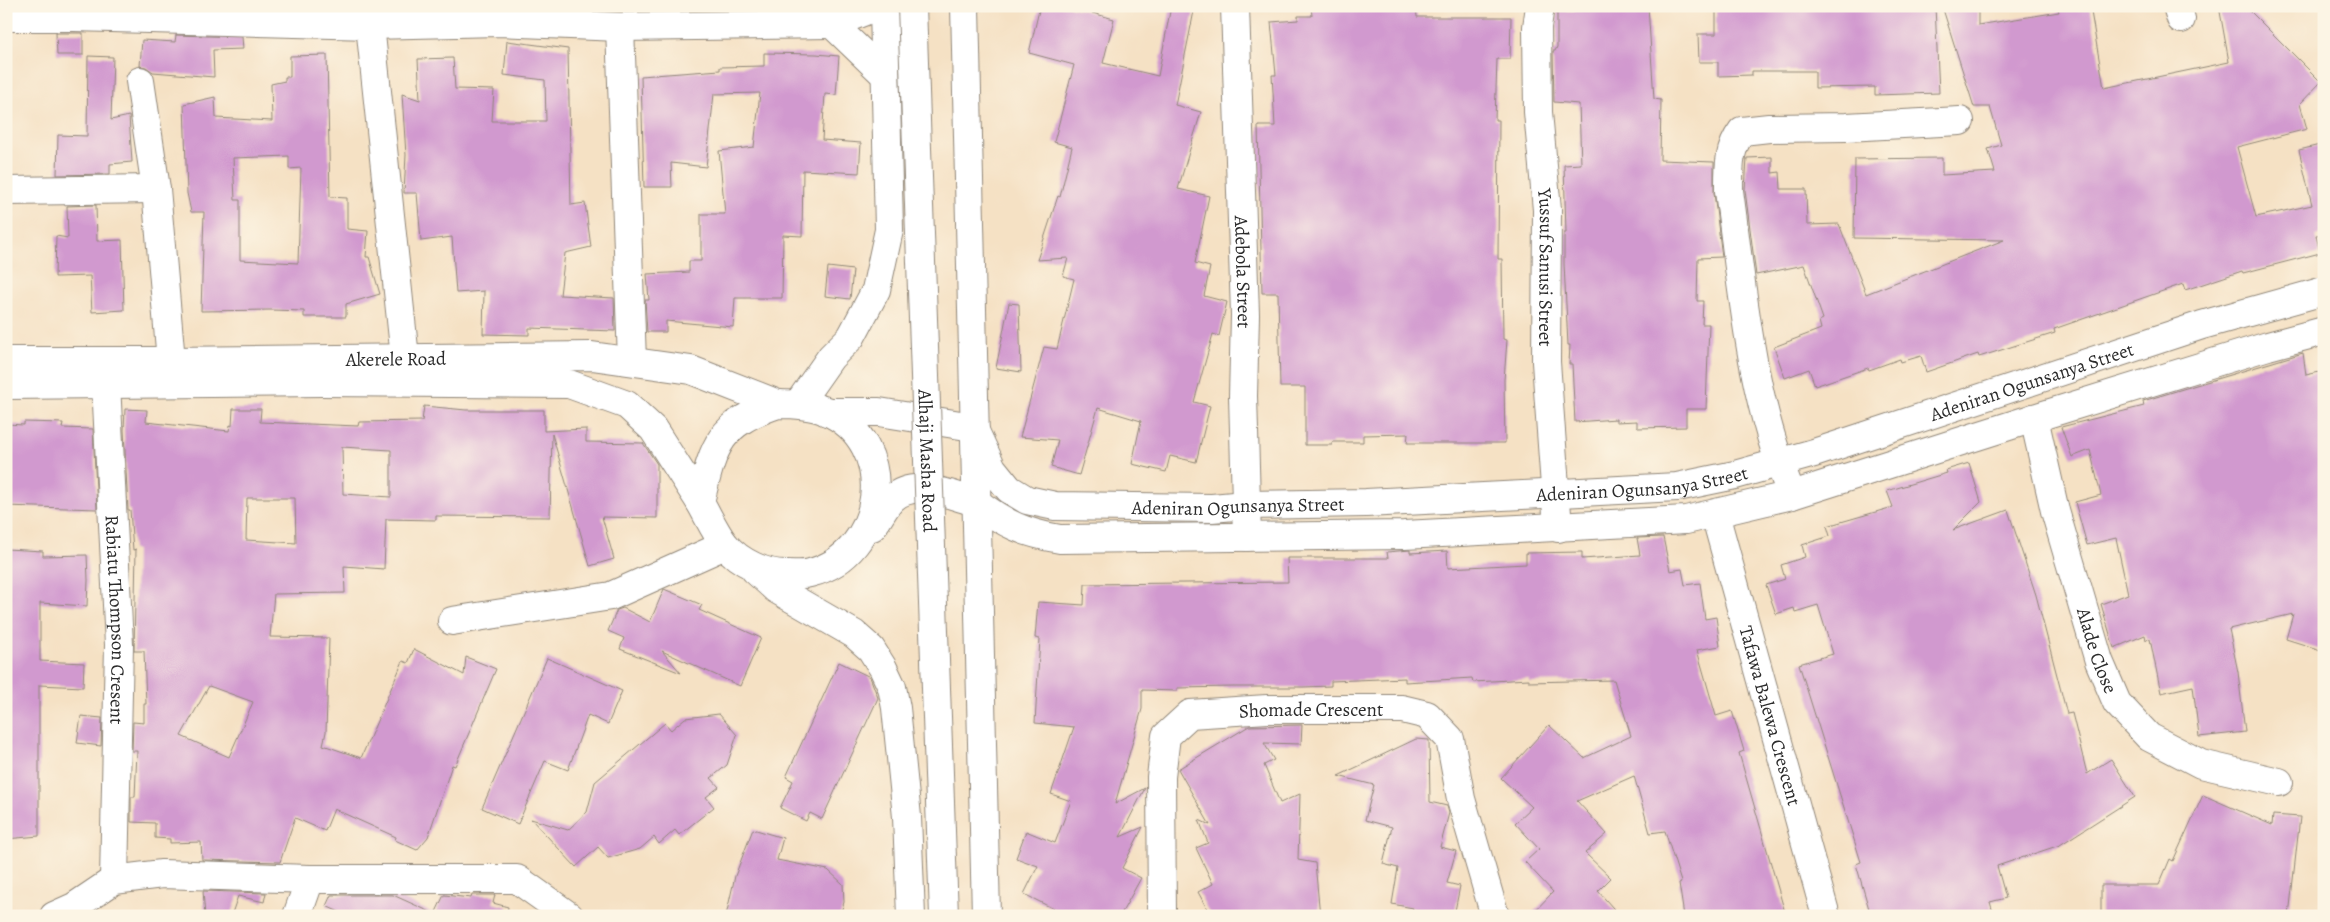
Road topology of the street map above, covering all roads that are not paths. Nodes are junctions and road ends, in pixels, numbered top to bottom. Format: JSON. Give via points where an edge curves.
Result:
{"nodes":[{"id":1,"x":878,"y":6,"type":"edge"},
{"id":2,"x":884,"y":6,"type":"edge"},
{"id":3,"x":912,"y":6,"type":"edge"},
{"id":4,"x":930,"y":6,"type":"edge"},
{"id":5,"x":965,"y":6,"type":"edge"},
{"id":6,"x":1235,"y":6,"type":"edge"},
{"id":7,"x":1540,"y":6,"type":"edge"},
{"id":8,"x":6,"y":17,"type":"edge"},
{"id":9,"x":832,"y":24,"type":"junction"},
{"id":10,"x":370,"y":25,"type":"junction"},
{"id":11,"x":620,"y":27,"type":"junction"},
{"id":12,"x":885,"y":75,"type":"junction"},
{"id":13,"x":140,"y":81,"type":"dead end"},
{"id":14,"x":1960,"y":121,"type":"dead end"},
{"id":15,"x":156,"y":189,"type":"junction"},
{"id":16,"x":6,"y":191,"type":"edge"},
{"id":17,"x":2324,"y":290,"type":"edge"},
{"id":18,"x":2324,"y":331,"type":"edge"},
{"id":19,"x":405,"y":358,"type":"junction"},
{"id":20,"x":6,"y":361,"type":"edge"},
{"id":21,"x":171,"y":361,"type":"junction"},
{"id":22,"x":632,"y":361,"type":"junction"},
{"id":23,"x":110,"y":372,"type":"junction"},
{"id":24,"x":6,"y":385,"type":"edge"},
{"id":25,"x":788,"y":404,"type":"junction"},
{"id":26,"x":827,"y":412,"type":"junction"},
{"id":27,"x":2034,"y":418,"type":"junction"},
{"id":28,"x":973,"y":427,"type":"junction"},
{"id":29,"x":1778,"y":463,"type":"junction"},
{"id":30,"x":1556,"y":495,"type":"junction"},
{"id":31,"x":1792,"y":495,"type":"junction"},
{"id":32,"x":700,"y":502,"type":"junction"},
{"id":33,"x":976,"y":502,"type":"junction"},
{"id":34,"x":1245,"y":505,"type":"junction"},
{"id":35,"x":1715,"y":514,"type":"junction"},
{"id":36,"x":1558,"y":528,"type":"junction"},
{"id":37,"x":1247,"y":537,"type":"junction"},
{"id":38,"x":861,"y":539,"type":"junction"},
{"id":39,"x":725,"y":545,"type":"junction"},
{"id":40,"x":748,"y":564,"type":"junction"},
{"id":41,"x":452,"y":621,"type":"dead end"},
{"id":42,"x":2278,"y":782,"type":"dead end"},
{"id":43,"x":310,"y":879,"type":"junction"},
{"id":44,"x":114,"y":880,"type":"junction"},
{"id":45,"x":54,"y":916,"type":"edge"},
{"id":46,"x":297,"y":916,"type":"edge"},
{"id":47,"x":569,"y":916,"type":"edge"},
{"id":48,"x":911,"y":916,"type":"edge"},
{"id":49,"x":944,"y":916,"type":"edge"},
{"id":50,"x":960,"y":916,"type":"edge"},
{"id":51,"x":986,"y":916,"type":"edge"},
{"id":52,"x":1162,"y":916,"type":"edge"},
{"id":53,"x":1495,"y":916,"type":"edge"},
{"id":54,"x":1826,"y":916,"type":"edge"}],
"edges":[{"from":1,"to":9,"type":"street"},
{"from":2,"to":12,"type":"street"},
{"from":3,"to":49,"type":"street","name":"Alhaji Masha Road","bridge":true},
{"from":4,"to":50,"type":"street","name":"Alhaji Masha Road"},
{"from":5,"to":28,"type":"street"},
{"from":6,"to":34,"type":"street","name":"Adebola Street","via":[[1245,315]]},
{"from":7,"to":30,"type":"street","name":"Yussuf Sanusi Street","via":[[1537,27],[1538,112],[1547,210],[1546,362]]},
{"from":8,"to":10,"type":"street"},
{"from":9,"to":11,"type":"street"},
{"from":9,"to":12,"type":"street"},
{"from":10,"to":11,"type":"street","via":[[499,22]]},
{"from":10,"to":19,"type":"street"},
{"from":11,"to":22,"type":"street"},
{"from":12,"to":25,"type":"street","via":[[889,230],[876,290],[851,337]]},
{"from":13,"to":15,"type":"street"},
{"from":14,"to":29,"type":"street","via":[[1769,128],[1742,131],[1734,142],[1729,157],[1729,191],[1760,400]]},
{"from":15,"to":16,"type":"street"},
{"from":15,"to":21,"type":"street"},
{"from":17,"to":29,"type":"street","name":"Adeniran Ogunsanya Street","via":[[2202,325]]},
{"from":18,"to":27,"type":"street","name":"Adeniran Ogunsanya Street"},
{"from":19,"to":21,"type":"street","name":"Akerele Road"},
{"from":19,"to":22,"type":"street","name":"Akerele Road","via":[[592,356]]},
{"from":20,"to":23,"type":"street","name":"Akerele Road"},
{"from":21,"to":23,"type":"street","name":"Akerele Road"},
{"from":22,"to":25,"type":"street","name":"Akerele Road","via":[[691,370]]},
{"from":23,"to":24,"type":"street"},
{"from":23,"to":32,"type":"street","via":[[185,384],[569,384],[627,405],[653,429]]},
{"from":23,"to":44,"type":"street","name":"Rabiatu Thompson Cresent","via":[[119,645]]},
{"from":25,"to":26,"type":"street"},
{"from":25,"to":32,"type":"street","via":[[750,413],[728,431],[712,454]]},
{"from":26,"to":28,"type":"street","via":[[879,412]]},
{"from":26,"to":38,"type":"street","via":[[851,429],[868,453],[876,482],[873,512]]},
{"from":27,"to":31,"type":"street","name":"Adeniran Ogunsanya Street"},
{"from":27,"to":42,"type":"street","name":"Alade Close","via":[[2058,521],[2099,661],[2117,703],[2149,736],[2201,764]]},
{"from":28,"to":33,"type":"street"},
{"from":28,"to":34,"type":"street","name":"Adeniran Ogunsanya Street","via":[[999,479],[1027,500],[1055,506],[1212,508]]},
{"from":29,"to":30,"type":"street","name":"Adeniran Ogunsanya Street","via":[[1677,487]]},
{"from":29,"to":31,"type":"street"},
{"from":30,"to":34,"type":"street","name":"Adeniran Ogunsanya Street"},
{"from":30,"to":36,"type":"street","name":"Yussuf Sanusi Street"},
{"from":31,"to":35,"type":"street","name":"Adeniran Ogunsanya Street"},
{"from":32,"to":39,"type":"street"},
{"from":33,"to":37,"type":"street","name":"Adeniran Ogunsanya Street","via":[[1012,526],[1060,540]]},
{"from":33,"to":38,"type":"street","name":"Adeniran Ogunsanya Street","via":[[922,488],[904,491],[893,498]]},
{"from":33,"to":51,"type":"street"},
{"from":34,"to":37,"type":"street","name":"Adebola Street"},
{"from":35,"to":36,"type":"street","name":"Adeniran Ogunsanya Street","via":[[1686,520]]},
{"from":35,"to":54,"type":"street","name":"Tafawa Balewa Crescent"},
{"from":36,"to":37,"type":"street","name":"Adeniran Ogunsanya Street","via":[[1404,536]]},
{"from":38,"to":40,"type":"street","via":[[839,561],[810,574],[778,575]]},
{"from":39,"to":40,"type":"street"},
{"from":39,"to":41,"type":"street","via":[[611,596]]},
{"from":40,"to":48,"type":"street","via":[[776,589],[854,634],[871,649],[883,668],[896,708],[907,817]]},
{"from":43,"to":44,"type":"street","via":[[162,874]]},
{"from":43,"to":46,"type":"street"},
{"from":43,"to":47,"type":"street","via":[[517,879]]},
{"from":44,"to":45,"type":"street","via":[[74,907]]},
{"from":52,"to":53,"type":"street","name":"Shomade Crescent","via":[[1161,777],[1166,736],[1190,714],[1402,709],[1427,716],[1450,739],[1461,799]]}]}
